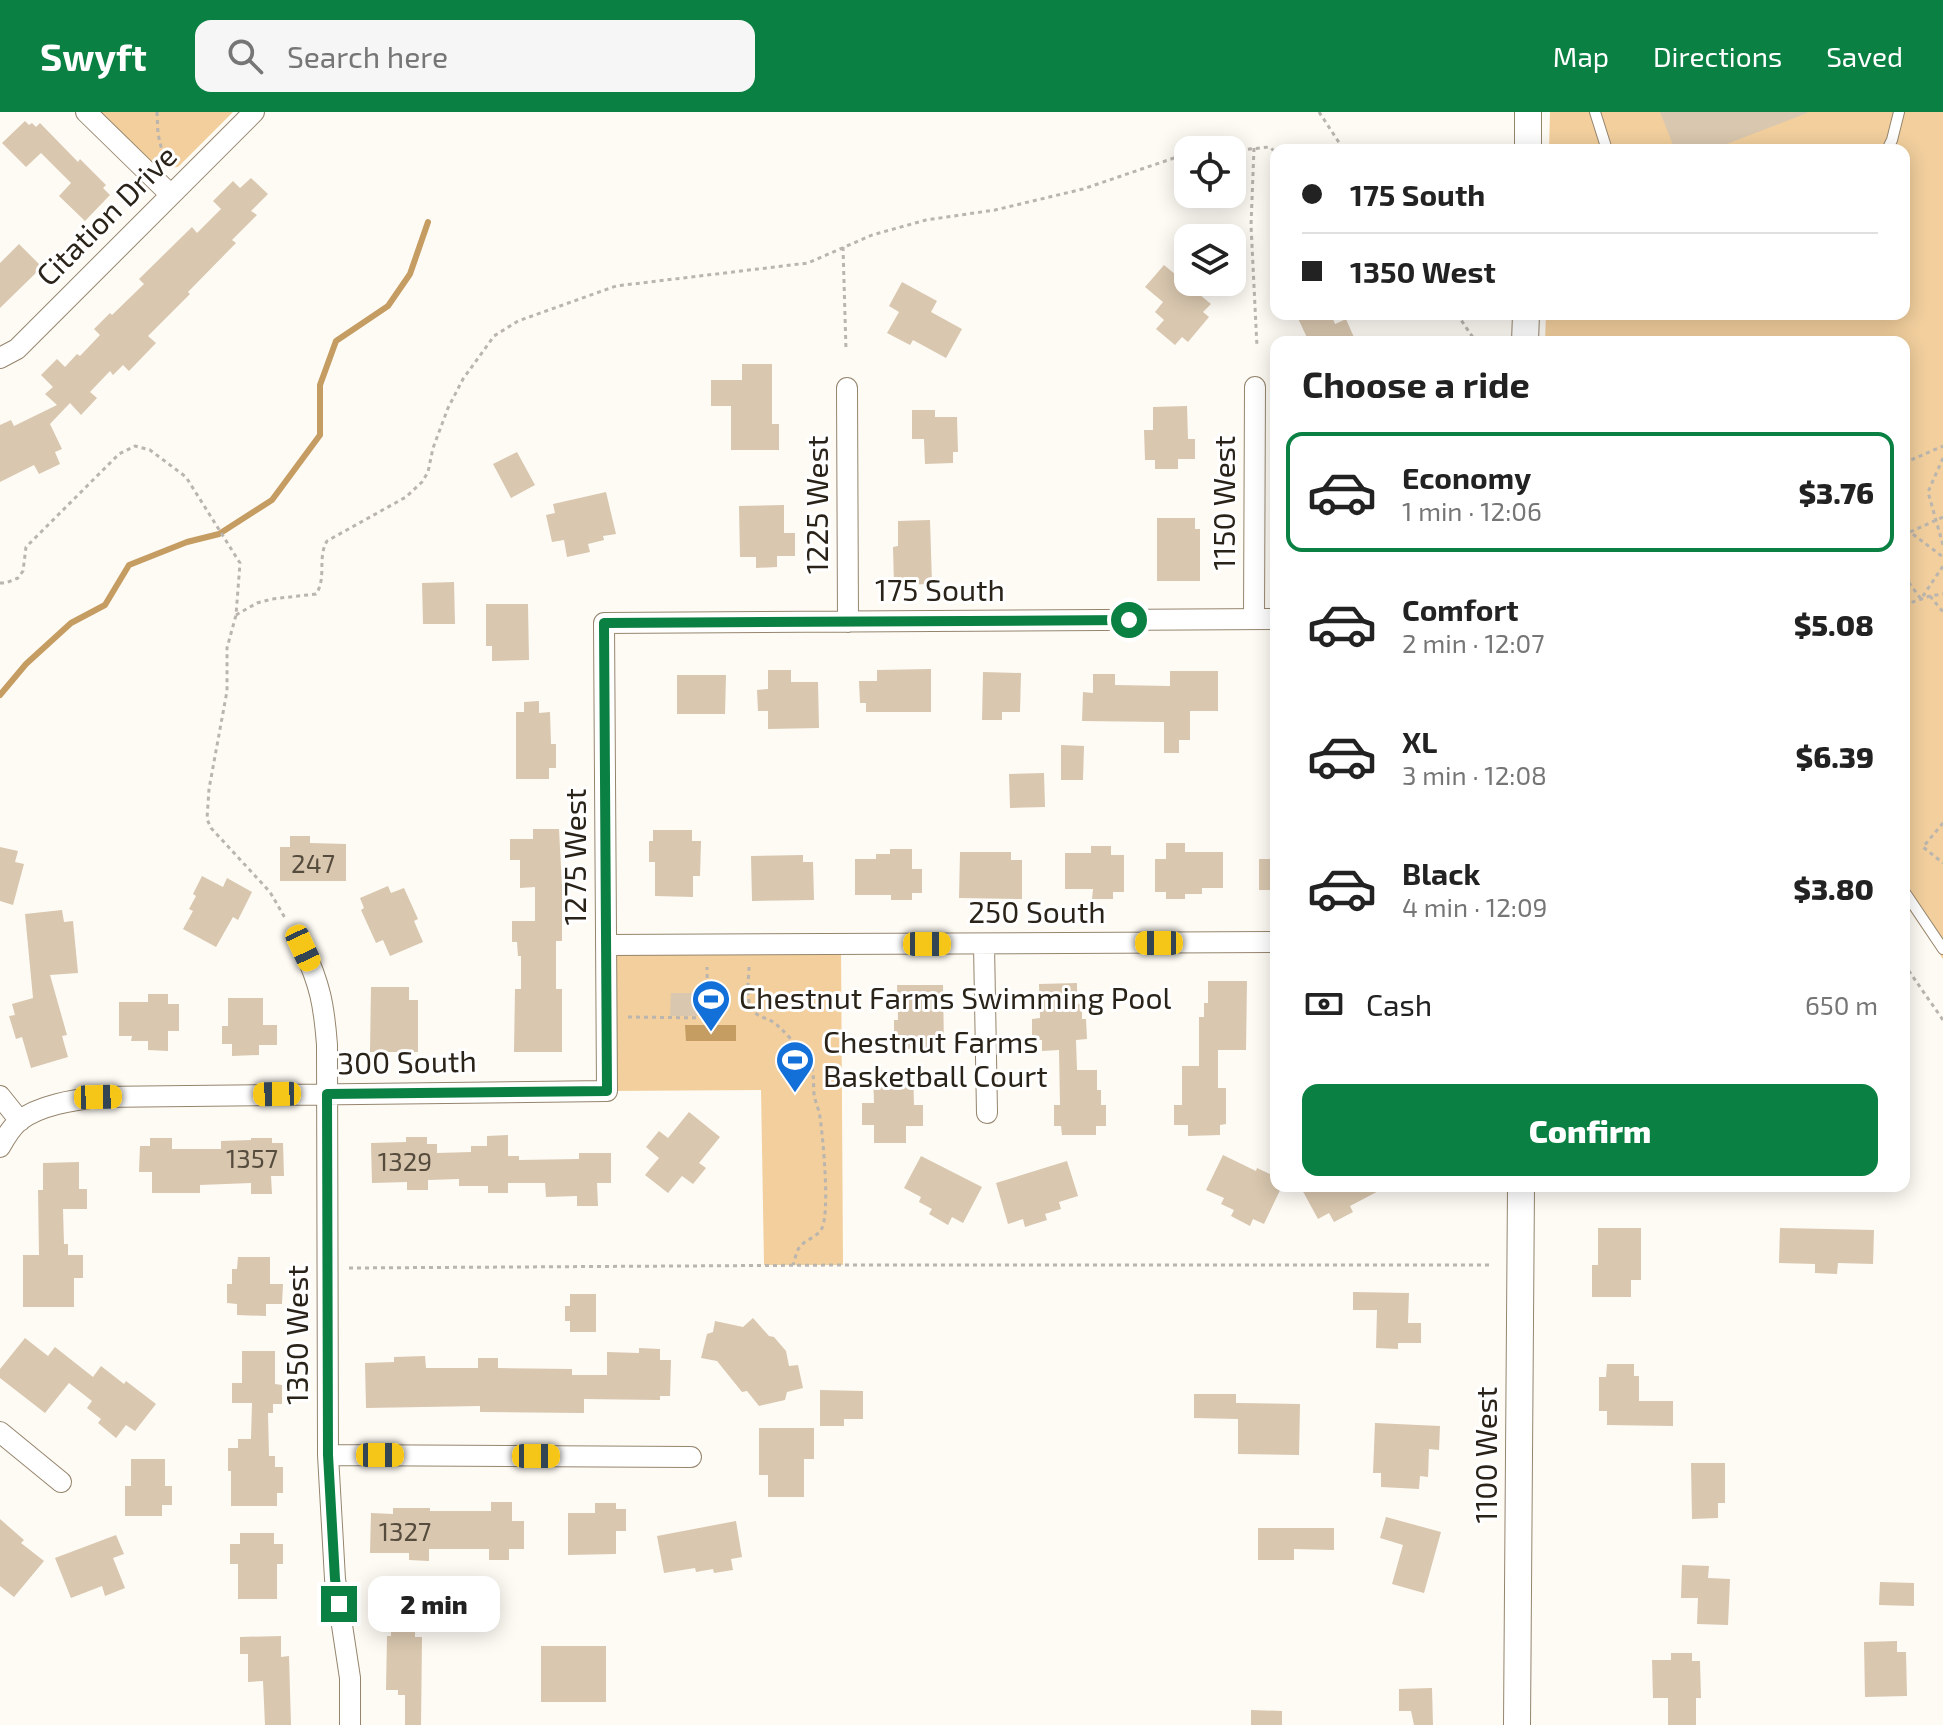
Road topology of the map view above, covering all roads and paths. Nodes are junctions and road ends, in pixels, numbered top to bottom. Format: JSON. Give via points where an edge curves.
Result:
{"nodes":[{"id":1,"x":86,"y":112,"type":"edge"},
{"id":2,"x":157,"y":112,"type":"edge"},
{"id":3,"x":254,"y":112,"type":"edge"},
{"id":4,"x":1319,"y":112,"type":"edge"},
{"id":5,"x":1528,"y":112,"type":"edge"},
{"id":6,"x":1595,"y":112,"type":"edge"},
{"id":7,"x":1899,"y":112,"type":"edge"},
{"id":8,"x":1340,"y":144,"type":"edge"},
{"id":9,"x":1528,"y":144,"type":"edge"},
{"id":10,"x":1605,"y":144,"type":"edge"},
{"id":11,"x":1890,"y":144,"type":"edge"},
{"id":12,"x":1254,"y":148,"type":"junction"},
{"id":13,"x":1270,"y":148,"type":"edge"},
{"id":14,"x":1246,"y":149,"type":"edge"},
{"id":15,"x":1174,"y":158,"type":"edge"},
{"id":16,"x":166,"y":169,"type":"dead end"},
{"id":17,"x":171,"y":195,"type":"junction"},
{"id":18,"x":843,"y":247,"type":"junction"},
{"id":19,"x":1257,"y":347,"type":"dead end"},
{"id":20,"x":846,"y":350,"type":"dead end"},
{"id":21,"x":0,"y":358,"type":"edge"},
{"id":22,"x":1255,"y":387,"type":"dead end"},
{"id":23,"x":847,"y":388,"type":"dead end"},
{"id":24,"x":1943,"y":446,"type":"edge"},
{"id":25,"x":1943,"y":458,"type":"edge"},
{"id":26,"x":1910,"y":460,"type":"edge"},
{"id":27,"x":1943,"y":517,"type":"edge"},
{"id":28,"x":1936,"y":519,"type":"junction"},
{"id":29,"x":1943,"y":545,"type":"edge"},
{"id":30,"x":1943,"y":557,"type":"edge"},
{"id":31,"x":1943,"y":566,"type":"edge"},
{"id":32,"x":0,"y":583,"type":"edge"},
{"id":33,"x":1910,"y":584,"type":"edge"},
{"id":34,"x":1943,"y":594,"type":"edge"},
{"id":35,"x":1930,"y":596,"type":"junction"},
{"id":36,"x":1921,"y":599,"type":"junction"},
{"id":37,"x":1910,"y":603,"type":"edge"},
{"id":38,"x":1943,"y":612,"type":"edge"},
{"id":39,"x":236,"y":615,"type":"junction"},
{"id":40,"x":1254,"y":619,"type":"junction"},
{"id":41,"x":1270,"y":619,"type":"edge"},
{"id":42,"x":848,"y":622,"type":"junction"},
{"id":43,"x":604,"y":623,"type":"joint"},
{"id":44,"x":1943,"y":823,"type":"edge"},
{"id":45,"x":1943,"y":863,"type":"edge"},
{"id":46,"x":1910,"y":900,"type":"edge"},
{"id":47,"x":285,"y":918,"type":"dead end"},
{"id":48,"x":1270,"y":942,"type":"edge"},
{"id":49,"x":984,"y":944,"type":"junction"},
{"id":50,"x":606,"y":945,"type":"junction"},
{"id":51,"x":303,"y":948,"type":"dead end"},
{"id":52,"x":1943,"y":949,"type":"edge"},
{"id":53,"x":707,"y":967,"type":"dead end"},
{"id":54,"x":749,"y":967,"type":"dead end"},
{"id":55,"x":1910,"y":973,"type":"edge"},
{"id":56,"x":628,"y":1017,"type":"dead end"},
{"id":57,"x":1943,"y":1020,"type":"edge"},
{"id":58,"x":607,"y":1091,"type":"joint"},
{"id":59,"x":327,"y":1094,"type":"junction"},
{"id":60,"x":0,"y":1096,"type":"edge"},
{"id":61,"x":987,"y":1113,"type":"dead end"},
{"id":62,"x":20,"y":1121,"type":"junction"},
{"id":63,"x":0,"y":1147,"type":"edge"},
{"id":64,"x":1521,"y":1192,"type":"edge"},
{"id":65,"x":793,"y":1265,"type":"junction"},
{"id":66,"x":1491,"y":1265,"type":"dead end"},
{"id":67,"x":349,"y":1268,"type":"dead end"},
{"id":68,"x":0,"y":1432,"type":"edge"},
{"id":69,"x":328,"y":1455,"type":"junction"},
{"id":70,"x":691,"y":1457,"type":"dead end"},
{"id":71,"x":61,"y":1482,"type":"dead end"},
{"id":72,"x":350,"y":1725,"type":"edge"},
{"id":73,"x":1517,"y":1725,"type":"edge"}],
"edges":[{"from":1,"to":17,"type":"street"},
{"from":2,"to":16,"type":"path"},
{"from":3,"to":17,"type":"street","name":"Citation Drive"},
{"from":4,"to":8,"type":"path"},
{"from":5,"to":9,"type":"street"},
{"from":6,"to":10,"type":"lane"},
{"from":7,"to":11,"type":"lane"},
{"from":12,"to":13,"type":"path"},
{"from":12,"to":14,"type":"path"},
{"from":12,"to":19,"type":"path","via":[[1251,225]]},
{"from":15,"to":18,"type":"path","via":[[1083,189],[926,220]]},
{"from":17,"to":21,"type":"street","name":"Citation Drive","via":[[17,349]]},
{"from":18,"to":20,"type":"path"},
{"from":18,"to":39,"type":"path","via":[[808,263],[616,286],[518,321],[494,336],[463,379],[422,482],[406,497],[327,541],[322,549],[322,585],[316,594],[272,599]]},
{"from":22,"to":40,"type":"street","name":"1150 West"},
{"from":23,"to":42,"type":"street","name":"1225 West"},
{"from":24,"to":26,"type":"path"},
{"from":25,"to":28,"type":"path","via":[[1928,492]]},
{"from":27,"to":28,"type":"path"},
{"from":28,"to":29,"type":"path"},
{"from":28,"to":30,"type":"path","via":[[1910,532]]},
{"from":31,"to":36,"type":"path"},
{"from":32,"to":39,"type":"path","via":[[18,578],[26,547],[39,532],[119,454],[135,446],[150,450],[186,477],[240,563]]},
{"from":33,"to":36,"type":"path"},
{"from":34,"to":35,"type":"path"},
{"from":35,"to":36,"type":"path"},
{"from":35,"to":38,"type":"path"},
{"from":36,"to":37,"type":"path"},
{"from":39,"to":47,"type":"path","via":[[227,648],[227,691],[207,819],[270,892]]},
{"from":40,"to":41,"type":"street","name":"175 South"},
{"from":40,"to":42,"type":"street","name":"175 South"},
{"from":42,"to":43,"type":"street","name":"175 South"},
{"from":43,"to":50,"type":"street","name":"1275 West"},
{"from":44,"to":45,"type":"path","via":[[1923,847]]},
{"from":46,"to":52,"type":"lane"},
{"from":48,"to":49,"type":"street","name":"250 South"},
{"from":49,"to":50,"type":"street","name":"250 South"},
{"from":49,"to":61,"type":"street"},
{"from":50,"to":58,"type":"street","name":"1275 West"},
{"from":51,"to":59,"type":"street","name":"1350 West","via":[[325,1007]]},
{"from":53,"to":56,"type":"path","via":[[708,1018]]},
{"from":54,"to":65,"type":"path","via":[[752,1009],[773,1022],[813,1071],[825,1217],[816,1236],[799,1248]]},
{"from":55,"to":57,"type":"path"},
{"from":58,"to":59,"type":"street","name":"300 South"},
{"from":59,"to":62,"type":"street","name":"300 South","via":[[98,1097],[68,1101]]},
{"from":59,"to":69,"type":"street","name":"1350 West"},
{"from":60,"to":62,"type":"street"},
{"from":62,"to":63,"type":"street"},
{"from":64,"to":73,"type":"street","name":"1100 West"},
{"from":65,"to":66,"type":"path"},
{"from":65,"to":67,"type":"path"},
{"from":68,"to":71,"type":"street"},
{"from":69,"to":70,"type":"street"},
{"from":69,"to":72,"type":"street","name":"1350 West"}]}
